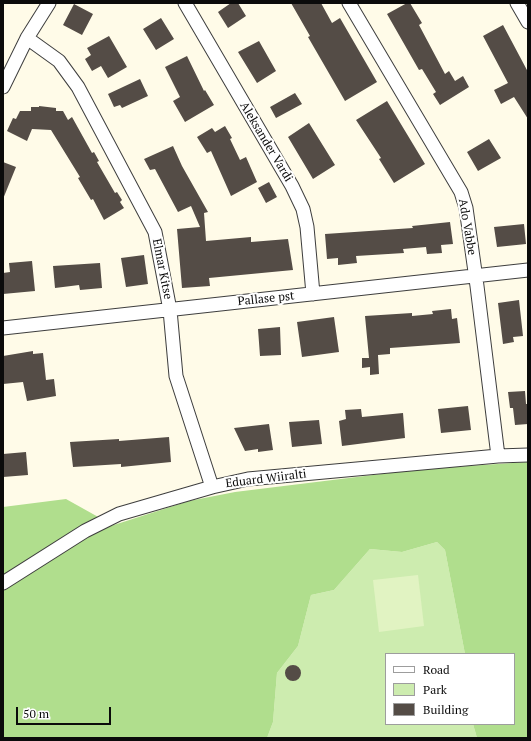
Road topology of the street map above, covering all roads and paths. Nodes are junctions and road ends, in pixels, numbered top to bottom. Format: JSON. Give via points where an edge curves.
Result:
{"nodes":[{"id":1,"x":50,"y":3,"type":"edge"},
{"id":2,"x":185,"y":3,"type":"edge"},
{"id":3,"x":349,"y":3,"type":"edge"},
{"id":4,"x":517,"y":3,"type":"edge"},
{"id":5,"x":528,"y":22,"type":"edge"},
{"id":6,"x":27,"y":38,"type":"junction"},
{"id":7,"x":3,"y":87,"type":"edge"},
{"id":8,"x":528,"y":270,"type":"edge"},
{"id":9,"x":475,"y":276,"type":"junction"},
{"id":10,"x":313,"y":294,"type":"junction"},
{"id":11,"x":170,"y":310,"type":"junction"},
{"id":12,"x":3,"y":328,"type":"edge"},
{"id":13,"x":528,"y":455,"type":"edge"},
{"id":14,"x":498,"y":456,"type":"junction"},
{"id":15,"x":212,"y":487,"type":"junction"},
{"id":16,"x":3,"y":583,"type":"edge"}],
"edges":[{"from":1,"to":6,"type":"street"},
{"from":2,"to":10,"type":"street","name":"Aleksander Vardi","via":[[303,209]]},
{"from":3,"to":9,"type":"street","name":"Ado Vabbe","via":[[460,192],[466,208]]},
{"from":4,"to":5,"type":"street"},
{"from":6,"to":7,"type":"street"},
{"from":6,"to":11,"type":"street","name":"Elmar Kitse","via":[[59,62],[78,87],[155,232]]},
{"from":8,"to":9,"type":"street","name":"Pallase pst"},
{"from":9,"to":10,"type":"street","name":"Pallase pst"},
{"from":9,"to":14,"type":"street","name":"Ado Vabbe"},
{"from":10,"to":11,"type":"street","name":"Pallase pst"},
{"from":11,"to":12,"type":"street","name":"Pallase pst"},
{"from":11,"to":15,"type":"street","name":"Elmar Kitse","via":[[176,376]]},
{"from":13,"to":14,"type":"street","name":"Eduard Wiiralti"},
{"from":14,"to":15,"type":"street","name":"Eduard Wiiralti","via":[[248,479]]},
{"from":15,"to":16,"type":"street","name":"Eduard Wiiralti","via":[[118,514],[85,531]]}]}
